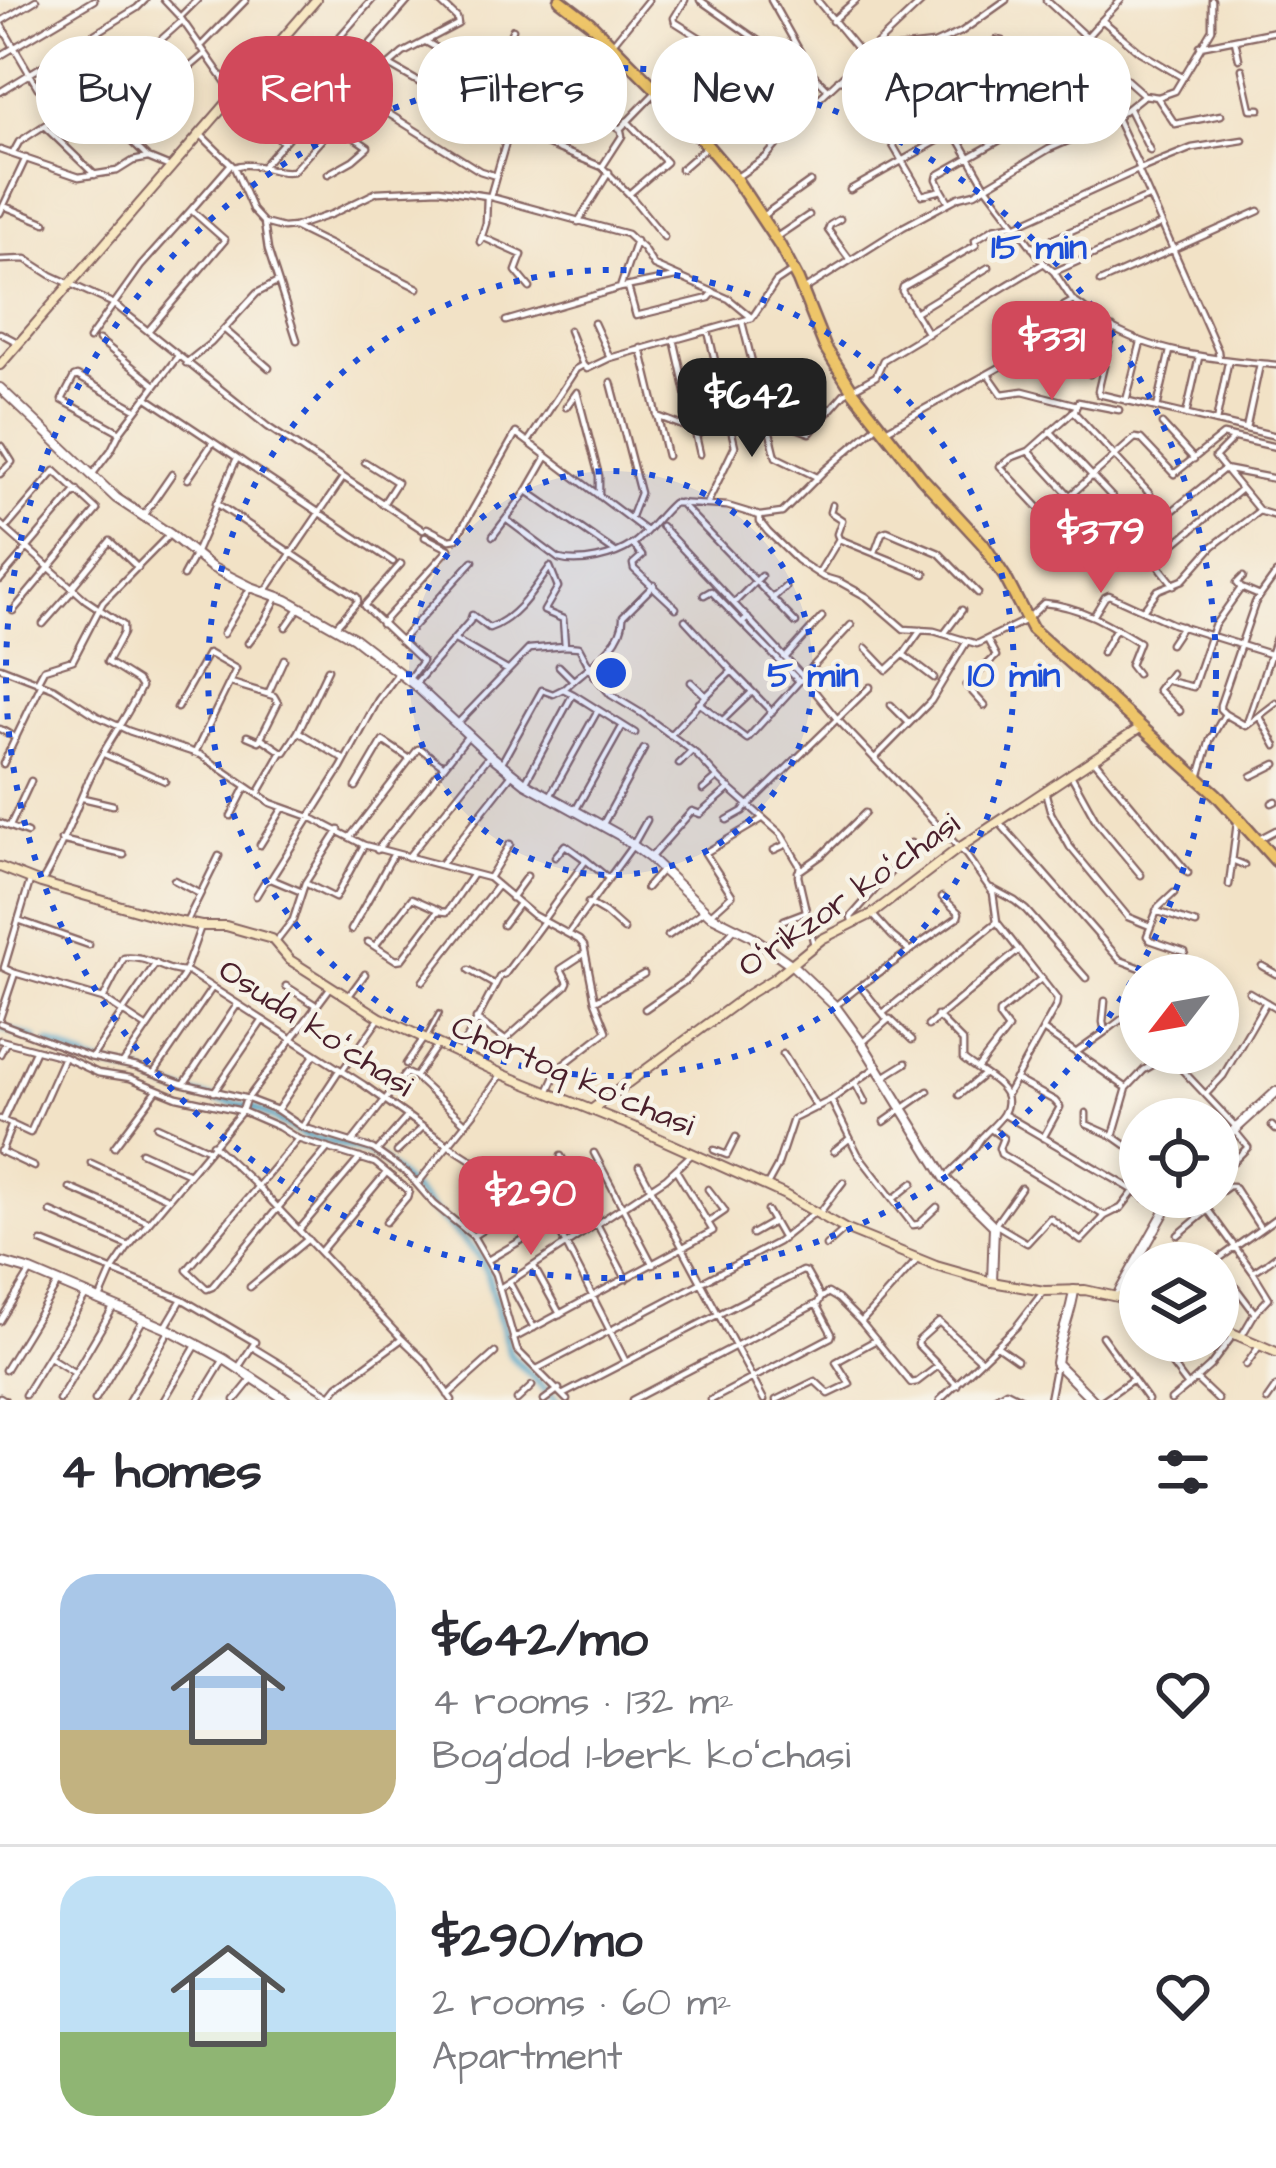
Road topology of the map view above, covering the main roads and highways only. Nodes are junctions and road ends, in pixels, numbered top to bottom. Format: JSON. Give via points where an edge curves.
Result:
{"nodes":[{"id":1,"x":316,"y":0,"type":"edge"},
{"id":2,"x":560,"y":0,"type":"edge"},
{"id":3,"x":0,"y":365,"type":"edge"},
{"id":4,"x":1139,"y":728,"type":"junction"},
{"id":5,"x":1276,"y":861,"type":"edge"},
{"id":6,"x":0,"y":866,"type":"edge"},
{"id":7,"x":591,"y":1110,"type":"junction"},
{"id":8,"x":1119,"y":1297,"type":"edge"},
{"id":9,"x":1239,"y":1335,"type":"edge"},
{"id":10,"x":1276,"y":1352,"type":"edge"}],
"edges":[{"from":1,"to":3,"type":"main road"},
{"from":2,"to":4,"type":"main road","via":[[708,145],[775,238],[852,390],[982,544],[1026,620]]},
{"from":4,"to":5,"type":"main road"},
{"from":4,"to":7,"type":"main road","name":"Oʻrikzor koʻchasi","via":[[872,914],[814,945]]},
{"from":6,"to":7,"type":"main road","name":"Chortoq koʻchasi","via":[[276,942],[290,960],[380,1018]]},
{"from":7,"to":8,"type":"main road","name":"Chortoq koʻchasi","via":[[918,1259],[992,1282]]},
{"from":9,"to":10,"type":"main road"}]}
